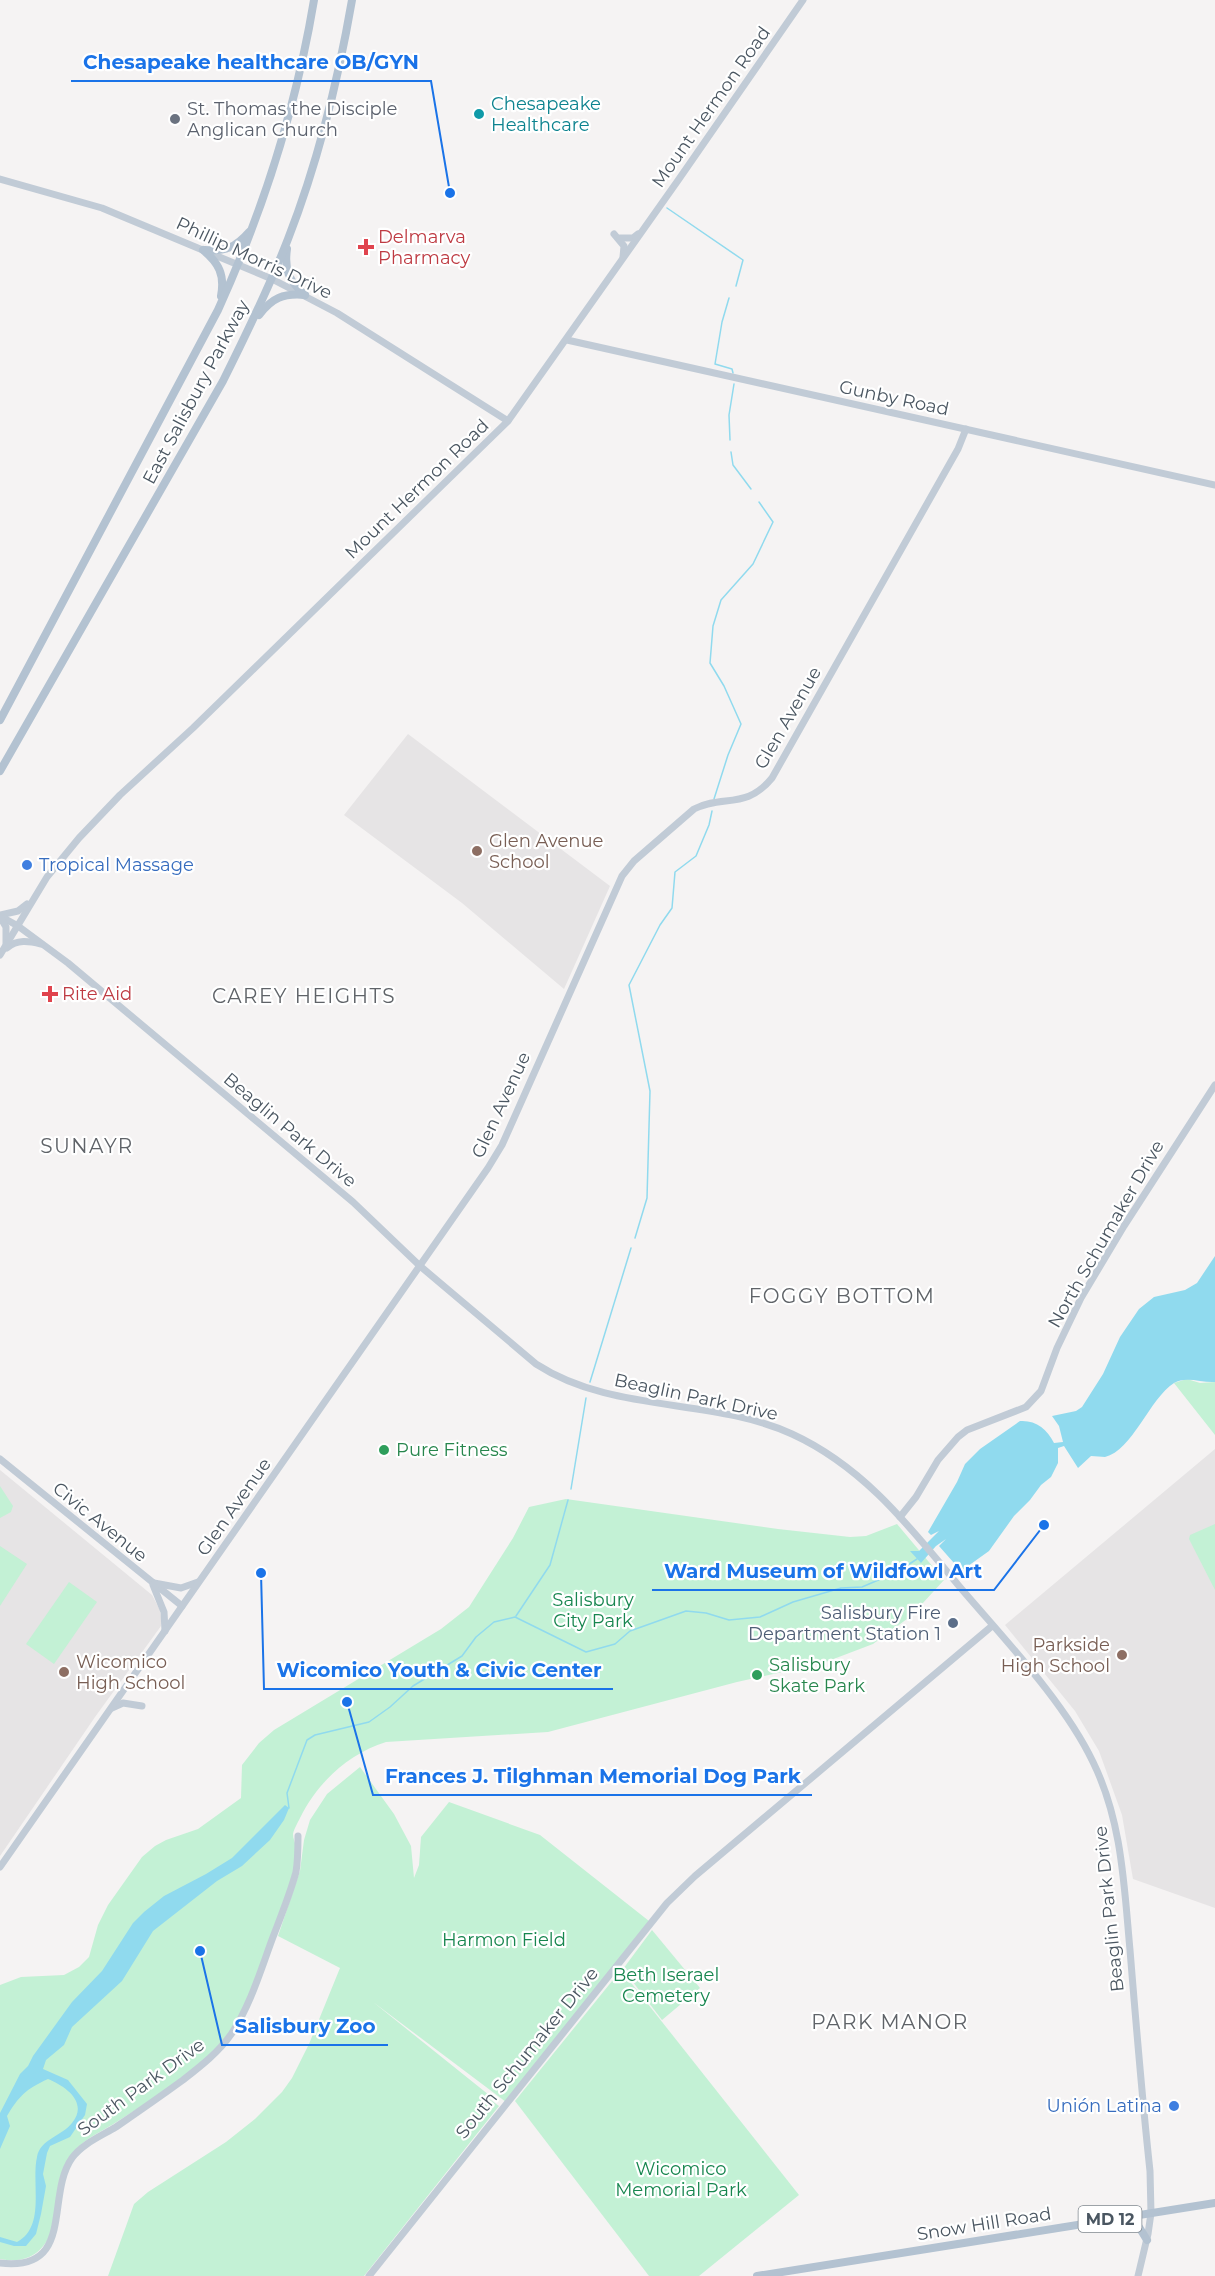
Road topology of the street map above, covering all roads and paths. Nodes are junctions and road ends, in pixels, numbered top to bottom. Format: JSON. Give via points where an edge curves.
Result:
{"nodes":[{"id":1,"x":314,"y":0,"type":"edge"},
{"id":2,"x":352,"y":0,"type":"edge"},
{"id":3,"x":803,"y":0,"type":"edge"},
{"id":4,"x":0,"y":179,"type":"edge"},
{"id":5,"x":253,"y":227,"type":"junction"},
{"id":6,"x":644,"y":229,"type":"junction"},
{"id":7,"x":288,"y":238,"type":"junction"},
{"id":8,"x":203,"y":250,"type":"junction"},
{"id":9,"x":621,"y":262,"type":"junction"},
{"id":10,"x":238,"y":264,"type":"junction"},
{"id":11,"x":272,"y":279,"type":"junction"},
{"id":12,"x":305,"y":295,"type":"junction"},
{"id":13,"x":218,"y":310,"type":"junction"},
{"id":14,"x":252,"y":323,"type":"junction"},
{"id":15,"x":567,"y":340,"type":"junction"},
{"id":16,"x":508,"y":421,"type":"junction"},
{"id":17,"x":966,"y":429,"type":"junction"},
{"id":18,"x":1215,"y":485,"type":"edge"},
{"id":19,"x":0,"y":720,"type":"edge"},
{"id":20,"x":0,"y":771,"type":"edge"},
{"id":21,"x":35,"y":896,"type":"junction"},
{"id":22,"x":0,"y":916,"type":"edge"},
{"id":23,"x":18,"y":926,"type":"junction"},
{"id":24,"x":44,"y":945,"type":"junction"},
{"id":25,"x":5,"y":946,"type":"junction"},
{"id":26,"x":0,"y":956,"type":"edge"},
{"id":27,"x":1215,"y":1084,"type":"edge"},
{"id":28,"x":420,"y":1266,"type":"junction"},
{"id":29,"x":0,"y":1459,"type":"edge"},
{"id":30,"x":900,"y":1517,"type":"junction"},
{"id":31,"x":200,"y":1581,"type":"junction"},
{"id":32,"x":152,"y":1582,"type":"junction"},
{"id":33,"x":182,"y":1606,"type":"junction"},
{"id":34,"x":992,"y":1626,"type":"junction"},
{"id":35,"x":165,"y":1633,"type":"junction"},
{"id":36,"x":142,"y":1706,"type":"dead end"},
{"id":37,"x":110,"y":1710,"type":"junction"},
{"id":38,"x":298,"y":1836,"type":"dead end"},
{"id":39,"x":1,"y":1866,"type":"edge"},
{"id":40,"x":1215,"y":2203,"type":"edge"},
{"id":41,"x":1151,"y":2212,"type":"junction"},
{"id":42,"x":1126,"y":2217,"type":"junction"},
{"id":43,"x":1147,"y":2240,"type":"junction"},
{"id":44,"x":0,"y":2263,"type":"edge"},
{"id":45,"x":369,"y":2276,"type":"edge"},
{"id":46,"x":757,"y":2276,"type":"edge"},
{"id":47,"x":1138,"y":2276,"type":"edge"}],
"edges":[{"from":1,"to":5,"type":"main road","name":"East Salisbury Parkway","via":[[287,124]]},
{"from":2,"to":7,"type":"main road","name":"East Salisbury Parkway","via":[[332,96]]},
{"from":3,"to":6,"type":"street","name":"Mount Hermon Road"},
{"from":4,"to":8,"type":"street","name":"Phillip Morris Drive","via":[[102,208]]},
{"from":5,"to":8,"type":"main road","via":[[233,246],[221,251]]},
{"from":5,"to":10,"type":"main road","name":"East Salisbury Parkway"},
{"from":6,"to":9,"type":"street","name":"Mount Hermon Road"},
{"from":6,"to":9,"type":"street","via":[[633,238],[617,236],[624,246]]},
{"from":7,"to":11,"type":"main road","name":"East Salisbury Parkway"},
{"from":7,"to":12,"type":"main road","via":[[286,271]]},
{"from":8,"to":10,"type":"street","name":"Phillip Morris Drive"},
{"from":8,"to":13,"type":"main road","via":[[218,264],[222,276]]},
{"from":9,"to":15,"type":"street","name":"Mount Hermon Road"},
{"from":10,"to":11,"type":"street","name":"Phillip Morris Drive"},
{"from":10,"to":13,"type":"main road","name":"East Salisbury Parkway"},
{"from":11,"to":12,"type":"street","name":"Phillip Morris Drive"},
{"from":11,"to":14,"type":"main road","name":"East Salisbury Parkway"},
{"from":12,"to":14,"type":"main road","via":[[277,297]]},
{"from":12,"to":16,"type":"street","name":"Phillip Morris Drive"},
{"from":13,"to":19,"type":"main road","name":"East Salisbury Parkway"},
{"from":14,"to":20,"type":"main road","name":"East Salisbury Parkway","via":[[217,392]]},
{"from":15,"to":16,"type":"street","name":"Mount Hermon Road"},
{"from":15,"to":17,"type":"street","name":"Gunby Road"},
{"from":16,"to":21,"type":"street","name":"Mount Hermon Road","via":[[120,795],[58,863]]},
{"from":17,"to":18,"type":"street","name":"Gunby Road"},
{"from":17,"to":28,"type":"street","name":"Glen Avenue","via":[[772,778],[745,798],[694,809],[622,876],[498,1153]]},
{"from":21,"to":22,"type":"street","via":[[18,911]]},
{"from":21,"to":23,"type":"street","name":"Mount Hermon Road"},
{"from":22,"to":23,"type":"street","name":"Beaglin Park Drive"},
{"from":22,"to":25,"type":"street","via":[[6,927]]},
{"from":23,"to":24,"type":"street","name":"Beaglin Park Drive"},
{"from":23,"to":25,"type":"street","name":"Mount Hermon Road"},
{"from":24,"to":26,"type":"street","via":[[16,942]]},
{"from":24,"to":28,"type":"street","name":"Beaglin Park Drive","via":[[353,1202]]},
{"from":25,"to":26,"type":"street","name":"Mount Hermon Road"},
{"from":27,"to":30,"type":"street","name":"North Schumaker Drive","via":[[1081,1298],[1041,1390],[1026,1407],[958,1437]]},
{"from":28,"to":30,"type":"street","name":"Beaglin Park Drive","via":[[536,1364],[558,1377],[607,1394],[734,1416],[784,1431],[855,1472]]},
{"from":28,"to":31,"type":"street","name":"Glen Avenue"},
{"from":29,"to":32,"type":"street","name":"Civic Avenue"},
{"from":30,"to":34,"type":"street","name":"Beaglin Park Drive"},
{"from":31,"to":32,"type":"street","via":[[181,1588]]},
{"from":31,"to":33,"type":"street","name":"Glen Avenue"},
{"from":32,"to":33,"type":"street","name":"Civic Avenue"},
{"from":32,"to":35,"type":"street","via":[[164,1612]]},
{"from":33,"to":35,"type":"street","name":"Glen Avenue"},
{"from":34,"to":41,"type":"street","name":"Beaglin Park Drive","via":[[1077,1732],[1097,1770],[1114,1817],[1122,1860]]},
{"from":34,"to":45,"type":"street","name":"South Schumaker Drive","via":[[667,1903]]},
{"from":35,"to":37,"type":"street","name":"Glen Avenue"},
{"from":36,"to":37,"type":"street","via":[[123,1703]]},
{"from":37,"to":39,"type":"street","name":"Glen Avenue"},
{"from":38,"to":44,"type":"street","name":"South Park Drive","via":[[297,1866],[288,1895],[254,1989],[232,2033],[181,2081],[72,2157],[64,2177],[56,2228],[45,2250],[18,2265]]},
{"from":40,"to":41,"type":"main road","name":"Snow Hill Road","number":"MD 12"},
{"from":41,"to":42,"type":"main road","name":"Snow Hill Road","number":"MD 12"},
{"from":41,"to":43,"type":"street","name":"Beaglin Park Drive"},
{"from":42,"to":43,"type":"main road","via":[[1140,2227]]},
{"from":42,"to":46,"type":"main road","name":"Snow Hill Road","number":"MD 12"},
{"from":43,"to":47,"type":"street","name":"Beaglin Park Drive"}]}
